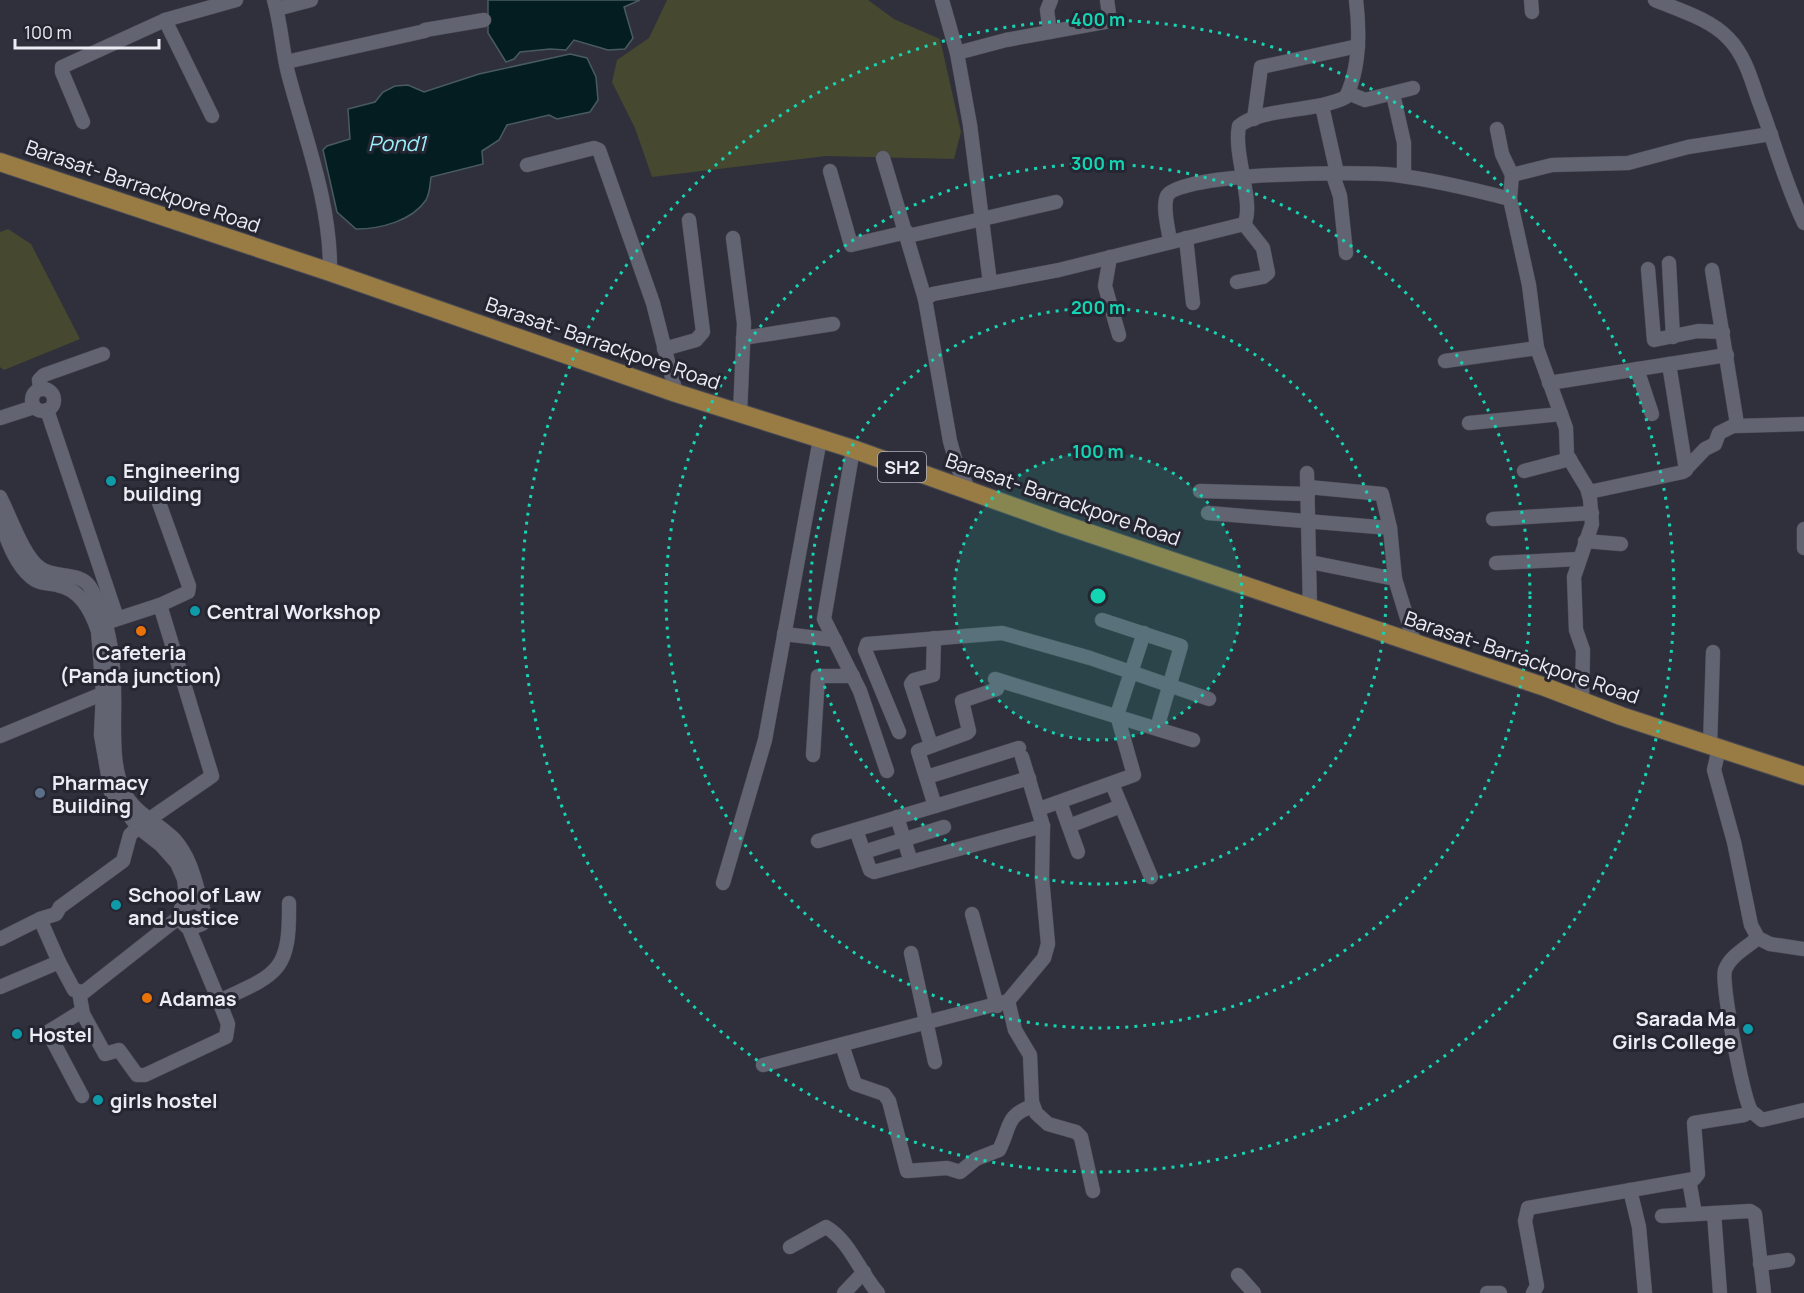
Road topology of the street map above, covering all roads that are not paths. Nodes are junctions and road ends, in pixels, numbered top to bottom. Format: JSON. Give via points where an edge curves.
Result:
{"nodes":[{"id":1,"x":236,"y":0,"type":"edge"},
{"id":2,"x":311,"y":0,"type":"edge"},
{"id":3,"x":942,"y":0,"type":"edge"},
{"id":4,"x":1051,"y":0,"type":"edge"},
{"id":5,"x":1062,"y":0,"type":"edge"},
{"id":6,"x":1107,"y":0,"type":"edge"},
{"id":7,"x":1356,"y":0,"type":"edge"},
{"id":8,"x":1655,"y":0,"type":"edge"},
{"id":9,"x":275,"y":4,"type":"edge"},
{"id":10,"x":1679,"y":5,"type":"edge"},
{"id":11,"x":165,"y":20,"type":"junction"},
{"id":12,"x":484,"y":20,"type":"dead end"},
{"id":13,"x":1050,"y":32,"type":"junction"},
{"id":14,"x":1358,"y":46,"type":"junction"},
{"id":15,"x":957,"y":53,"type":"junction"},
{"id":16,"x":286,"y":62,"type":"junction"},
{"id":17,"x":1413,"y":88,"type":"dead end"},
{"id":18,"x":1348,"y":93,"type":"junction"},
{"id":19,"x":1393,"y":94,"type":"junction"},
{"id":20,"x":1322,"y":106,"type":"junction"},
{"id":21,"x":212,"y":116,"type":"dead end"},
{"id":22,"x":1254,"y":119,"type":"junction"},
{"id":23,"x":83,"y":122,"type":"dead end"},
{"id":24,"x":1497,"y":129,"type":"dead end"},
{"id":25,"x":1772,"y":134,"type":"junction"},
{"id":26,"x":883,"y":158,"type":"dead end"},
{"id":27,"x":0,"y":162,"type":"edge"},
{"id":28,"x":527,"y":165,"type":"dead end"},
{"id":29,"x":830,"y":171,"type":"dead end"},
{"id":30,"x":1335,"y":174,"type":"junction"},
{"id":31,"x":1512,"y":175,"type":"junction"},
{"id":32,"x":1404,"y":176,"type":"junction"},
{"id":33,"x":1241,"y":177,"type":"junction"},
{"id":34,"x":1510,"y":199,"type":"junction"},
{"id":35,"x":1056,"y":202,"type":"dead end"},
{"id":36,"x":689,"y":220,"type":"dead end"},
{"id":37,"x":980,"y":220,"type":"junction"},
{"id":38,"x":1804,"y":223,"type":"edge"},
{"id":39,"x":1244,"y":224,"type":"junction"},
{"id":40,"x":908,"y":234,"type":"junction"},
{"id":41,"x":733,"y":238,"type":"dead end"},
{"id":42,"x":1186,"y":238,"type":"junction"},
{"id":43,"x":1170,"y":242,"type":"junction"},
{"id":44,"x":1346,"y":253,"type":"dead end"},
{"id":45,"x":1110,"y":257,"type":"junction"},
{"id":46,"x":1669,"y":263,"type":"dead end"},
{"id":47,"x":1648,"y":269,"type":"dead end"},
{"id":48,"x":1712,"y":270,"type":"dead end"},
{"id":49,"x":330,"y":272,"type":"junction"},
{"id":50,"x":1237,"y":282,"type":"dead end"},
{"id":51,"x":990,"y":283,"type":"junction"},
{"id":52,"x":925,"y":299,"type":"junction"},
{"id":53,"x":1192,"y":303,"type":"dead end"},
{"id":54,"x":833,"y":324,"type":"dead end"},
{"id":55,"x":1723,"y":332,"type":"junction"},
{"id":56,"x":1119,"y":335,"type":"dead end"},
{"id":57,"x":1673,"y":337,"type":"junction"},
{"id":58,"x":743,"y":338,"type":"junction"},
{"id":59,"x":1537,"y":348,"type":"junction"},
{"id":60,"x":664,"y":349,"type":"junction"},
{"id":61,"x":102,"y":354,"type":"dead end"},
{"id":62,"x":1727,"y":355,"type":"junction"},
{"id":63,"x":1444,"y":361,"type":"dead end"},
{"id":64,"x":1670,"y":364,"type":"junction"},
{"id":65,"x":1637,"y":369,"type":"junction"},
{"id":66,"x":1549,"y":382,"type":"junction"},
{"id":67,"x":676,"y":393,"type":"junction"},
{"id":68,"x":38,"y":402,"type":"junction"},
{"id":69,"x":0,"y":411,"type":"edge"},
{"id":70,"x":740,"y":413,"type":"junction"},
{"id":71,"x":1561,"y":414,"type":"junction"},
{"id":72,"x":1652,"y":414,"type":"dead end"},
{"id":73,"x":0,"y":418,"type":"edge"},
{"id":74,"x":1469,"y":423,"type":"dead end"},
{"id":75,"x":1804,"y":424,"type":"edge"},
{"id":76,"x":1735,"y":426,"type":"junction"},
{"id":77,"x":820,"y":439,"type":"junction"},
{"id":78,"x":853,"y":449,"type":"junction"},
{"id":79,"x":1570,"y":459,"type":"junction"},
{"id":80,"x":1686,"y":470,"type":"junction"},
{"id":81,"x":1524,"y":471,"type":"dead end"},
{"id":82,"x":1307,"y":484,"type":"junction"},
{"id":83,"x":1200,"y":491,"type":"dead end"},
{"id":84,"x":970,"y":492,"type":"junction"},
{"id":85,"x":1589,"y":492,"type":"junction"},
{"id":86,"x":0,"y":497,"type":"edge"},
{"id":87,"x":158,"y":500,"type":"dead end"},
{"id":88,"x":1208,"y":513,"type":"dead end"},
{"id":89,"x":1592,"y":513,"type":"junction"},
{"id":90,"x":1493,"y":519,"type":"dead end"},
{"id":91,"x":0,"y":520,"type":"edge"},
{"id":92,"x":1309,"y":520,"type":"junction"},
{"id":93,"x":1390,"y":528,"type":"junction"},
{"id":94,"x":1804,"y":529,"type":"edge"},
{"id":95,"x":1585,"y":541,"type":"junction"},
{"id":96,"x":1621,"y":544,"type":"dead end"},
{"id":97,"x":1804,"y":548,"type":"edge"},
{"id":98,"x":21,"y":554,"type":"junction"},
{"id":99,"x":1579,"y":558,"type":"junction"},
{"id":100,"x":1310,"y":562,"type":"junction"},
{"id":101,"x":1496,"y":563,"type":"dead end"},
{"id":102,"x":1395,"y":579,"type":"junction"},
{"id":103,"x":160,"y":605,"type":"junction"},
{"id":104,"x":1310,"y":608,"type":"junction"},
{"id":105,"x":112,"y":620,"type":"junction"},
{"id":106,"x":1102,"y":620,"type":"dead end"},
{"id":107,"x":1144,"y":633,"type":"junction"},
{"id":108,"x":784,"y":634,"type":"junction"},
{"id":109,"x":934,"y":638,"type":"junction"},
{"id":110,"x":835,"y":640,"type":"junction"},
{"id":111,"x":1415,"y":644,"type":"junction"},
{"id":112,"x":1713,"y":652,"type":"dead end"},
{"id":113,"x":1131,"y":671,"type":"junction"},
{"id":114,"x":853,"y":676,"type":"junction"},
{"id":115,"x":1170,"y":685,"type":"junction"},
{"id":116,"x":108,"y":691,"type":"junction"},
{"id":117,"x":1209,"y":699,"type":"dead end"},
{"id":118,"x":1582,"y":701,"type":"junction"},
{"id":119,"x":1117,"y":715,"type":"junction"},
{"id":120,"x":1157,"y":728,"type":"junction"},
{"id":121,"x":899,"y":732,"type":"dead end"},
{"id":122,"x":0,"y":736,"type":"edge"},
{"id":123,"x":1193,"y":740,"type":"dead end"},
{"id":124,"x":931,"y":745,"type":"junction"},
{"id":125,"x":1714,"y":747,"type":"junction"},
{"id":126,"x":813,"y":755,"type":"dead end"},
{"id":127,"x":887,"y":771,"type":"dead end"},
{"id":128,"x":1804,"y":776,"type":"edge"},
{"id":129,"x":927,"y":777,"type":"junction"},
{"id":130,"x":1029,"y":778,"type":"junction"},
{"id":131,"x":1112,"y":784,"type":"junction"},
{"id":132,"x":1060,"y":802,"type":"junction"},
{"id":133,"x":935,"y":806,"type":"junction"},
{"id":134,"x":1122,"y":806,"type":"junction"},
{"id":135,"x":1039,"y":809,"type":"junction"},
{"id":136,"x":897,"y":818,"type":"junction"},
{"id":137,"x":143,"y":824,"type":"junction"},
{"id":138,"x":1043,"y":826,"type":"junction"},
{"id":139,"x":1069,"y":826,"type":"junction"},
{"id":140,"x":944,"y":827,"type":"dead end"},
{"id":141,"x":856,"y":830,"type":"junction"},
{"id":142,"x":904,"y":840,"type":"junction"},
{"id":143,"x":818,"y":841,"type":"dead end"},
{"id":144,"x":864,"y":852,"type":"junction"},
{"id":145,"x":1078,"y":852,"type":"dead end"},
{"id":146,"x":911,"y":862,"type":"junction"},
{"id":147,"x":1151,"y":877,"type":"dead end"},
{"id":148,"x":723,"y":883,"type":"dead end"},
{"id":149,"x":187,"y":902,"type":"junction"},
{"id":150,"x":289,"y":903,"type":"dead end"},
{"id":151,"x":202,"y":905,"type":"junction"},
{"id":152,"x":972,"y":914,"type":"dead end"},
{"id":153,"x":178,"y":918,"type":"junction"},
{"id":154,"x":40,"y":919,"type":"junction"},
{"id":155,"x":189,"y":929,"type":"junction"},
{"id":156,"x":1758,"y":938,"type":"junction"},
{"id":157,"x":0,"y":939,"type":"edge"},
{"id":158,"x":1804,"y":949,"type":"edge"},
{"id":159,"x":911,"y":953,"type":"dead end"},
{"id":160,"x":59,"y":962,"type":"junction"},
{"id":161,"x":0,"y":987,"type":"edge"},
{"id":162,"x":79,"y":992,"type":"junction"},
{"id":163,"x":219,"y":1000,"type":"junction"},
{"id":164,"x":1003,"y":1004,"type":"junction"},
{"id":165,"x":82,"y":1011,"type":"junction"},
{"id":166,"x":926,"y":1024,"type":"junction"},
{"id":167,"x":843,"y":1045,"type":"junction"},
{"id":168,"x":935,"y":1062,"type":"dead end"},
{"id":169,"x":763,"y":1065,"type":"dead end"},
{"id":170,"x":82,"y":1096,"type":"dead end"},
{"id":171,"x":1033,"y":1106,"type":"junction"},
{"id":172,"x":1804,"y":1110,"type":"edge"},
{"id":173,"x":1751,"y":1111,"type":"junction"},
{"id":174,"x":1689,"y":1180,"type":"junction"},
{"id":175,"x":1630,"y":1190,"type":"junction"},
{"id":176,"x":1093,"y":1191,"type":"dead end"},
{"id":177,"x":1714,"y":1213,"type":"junction"},
{"id":178,"x":1695,"y":1214,"type":"junction"},
{"id":179,"x":1662,"y":1216,"type":"dead end"},
{"id":180,"x":790,"y":1247,"type":"dead end"},
{"id":181,"x":1788,"y":1260,"type":"dead end"},
{"id":182,"x":1760,"y":1264,"type":"junction"},
{"id":183,"x":864,"y":1272,"type":"junction"},
{"id":184,"x":1238,"y":1275,"type":"dead end"},
{"id":185,"x":1537,"y":1292,"type":"edge"},
{"id":186,"x":844,"y":1293,"type":"edge"},
{"id":187,"x":878,"y":1293,"type":"edge"},
{"id":188,"x":1254,"y":1293,"type":"edge"},
{"id":189,"x":1487,"y":1293,"type":"edge"},
{"id":190,"x":1500,"y":1293,"type":"edge"},
{"id":191,"x":1645,"y":1293,"type":"edge"},
{"id":192,"x":1720,"y":1293,"type":"edge"},
{"id":193,"x":1764,"y":1293,"type":"edge"}],
"edges":[{"from":1,"to":11,"type":"street"},
{"from":2,"to":9,"type":"street"},
{"from":3,"to":15,"type":"street"},
{"from":4,"to":5,"type":"street"},
{"from":4,"to":13,"type":"street","via":[[1047,10]]},
{"from":6,"to":13,"type":"street","via":[[1110,21]]},
{"from":7,"to":14,"type":"street"},
{"from":8,"to":10,"type":"street"},
{"from":9,"to":16,"type":"street"},
{"from":10,"to":25,"type":"street","via":[[1728,38],[1742,57]]},
{"from":11,"to":21,"type":"street"},
{"from":11,"to":23,"type":"street","via":[[62,67]]},
{"from":12,"to":16,"type":"street"},
{"from":13,"to":15,"type":"street"},
{"from":14,"to":18,"type":"street"},
{"from":14,"to":22,"type":"street","via":[[1261,67]]},
{"from":15,"to":37,"type":"street","via":[[970,125]]},
{"from":16,"to":49,"type":"street","via":[[327,220]]},
{"from":17,"to":19,"type":"street"},
{"from":18,"to":19,"type":"street","via":[[1365,100]]},
{"from":18,"to":20,"type":"street","via":[[1339,101]]},
{"from":19,"to":32,"type":"street","via":[[1404,143]]},
{"from":20,"to":22,"type":"street"},
{"from":20,"to":30,"type":"street"},
{"from":22,"to":33,"type":"street","via":[[1239,126]]},
{"from":24,"to":31,"type":"street"},
{"from":25,"to":31,"type":"street","via":[[1688,147],[1635,162],[1552,165]]},
{"from":25,"to":38,"type":"street"},
{"from":26,"to":40,"type":"street"},
{"from":27,"to":49,"type":"main road","name":"Barasat- Barrackpore Road","number":"SH2"},
{"from":28,"to":60,"type":"street","via":[[598,149],[637,254]]},
{"from":29,"to":40,"type":"street","via":[[851,244]]},
{"from":30,"to":32,"type":"street"},
{"from":30,"to":33,"type":"street"},
{"from":30,"to":44,"type":"street"},
{"from":31,"to":34,"type":"street"},
{"from":32,"to":34,"type":"street"},
{"from":33,"to":39,"type":"street","via":[[1249,210]]},
{"from":33,"to":43,"type":"street","via":[[1180,186],[1171,192],[1166,204]]},
{"from":34,"to":59,"type":"street","via":[[1529,285]]},
{"from":35,"to":37,"type":"street"},
{"from":36,"to":60,"type":"street","via":[[703,332],[696,340]]},
{"from":37,"to":40,"type":"street"},
{"from":37,"to":51,"type":"street"},
{"from":39,"to":42,"type":"street"},
{"from":39,"to":50,"type":"street","via":[[1263,248],[1268,273]]},
{"from":40,"to":52,"type":"street"},
{"from":41,"to":58,"type":"street"},
{"from":42,"to":43,"type":"street"},
{"from":42,"to":53,"type":"street"},
{"from":43,"to":45,"type":"street"},
{"from":45,"to":51,"type":"street"},
{"from":45,"to":56,"type":"street","via":[[1106,286]]},
{"from":46,"to":57,"type":"street"},
{"from":47,"to":57,"type":"street","via":[[1652,338]]},
{"from":48,"to":55,"type":"street"},
{"from":49,"to":67,"type":"main road","name":"Barasat- Barrackpore Road","number":"SH2"},
{"from":51,"to":52,"type":"street"},
{"from":52,"to":84,"type":"street","via":[[950,441]]},
{"from":54,"to":58,"type":"street"},
{"from":55,"to":57,"type":"street","via":[[1698,331]]},
{"from":55,"to":62,"type":"street"},
{"from":58,"to":70,"type":"street"},
{"from":59,"to":63,"type":"street"},
{"from":59,"to":66,"type":"street"},
{"from":60,"to":67,"type":"street"},
{"from":61,"to":68,"type":"street","via":[[44,375],[39,380]]},
{"from":62,"to":64,"type":"street"},
{"from":62,"to":76,"type":"street"},
{"from":64,"to":65,"type":"street"},
{"from":64,"to":80,"type":"street"},
{"from":65,"to":66,"type":"street"},
{"from":65,"to":72,"type":"street"},
{"from":66,"to":71,"type":"street"},
{"from":67,"to":70,"type":"main road","name":"Barasat- Barrackpore Road","number":"SH2"},
{"from":68,"to":69,"type":"street"},
{"from":68,"to":73,"type":"street"},
{"from":68,"to":105,"type":"street"},
{"from":70,"to":77,"type":"main road","name":"Barasat- Barrackpore Road","number":"SH2"},
{"from":71,"to":74,"type":"street"},
{"from":71,"to":79,"type":"street"},
{"from":75,"to":76,"type":"street"},
{"from":76,"to":80,"type":"street","via":[[1719,433],[1717,442]]},
{"from":77,"to":78,"type":"main road","name":"Barasat- Barrackpore Road","number":"SH2"},
{"from":77,"to":108,"type":"street"},
{"from":78,"to":84,"type":"main road","name":"Barasat- Barrackpore Road","number":"SH2"},
{"from":78,"to":110,"type":"street","via":[[824,616]]},
{"from":79,"to":81,"type":"street"},
{"from":79,"to":85,"type":"street"},
{"from":80,"to":85,"type":"street"},
{"from":82,"to":83,"type":"street"},
{"from":82,"to":92,"type":"street"},
{"from":82,"to":93,"type":"street","via":[[1382,494]]},
{"from":84,"to":104,"type":"main road","name":"Barasat- Barrackpore Road","number":"SH2"},
{"from":85,"to":89,"type":"street"},
{"from":86,"to":98,"type":"street"},
{"from":87,"to":103,"type":"street","via":[[189,586],[184,595]]},
{"from":88,"to":92,"type":"street"},
{"from":89,"to":90,"type":"street"},
{"from":89,"to":95,"type":"street"},
{"from":91,"to":98,"type":"street"},
{"from":92,"to":93,"type":"street"},
{"from":92,"to":100,"type":"street"},
{"from":93,"to":102,"type":"street"},
{"from":94,"to":97,"type":"street"},
{"from":95,"to":96,"type":"street"},
{"from":95,"to":99,"type":"street"},
{"from":98,"to":105,"type":"street","via":[[42,570],[85,581]]},
{"from":98,"to":116,"type":"street","via":[[28,576],[70,588],[83,601],[98,631]]},
{"from":99,"to":101,"type":"street"},
{"from":99,"to":118,"type":"street","via":[[1574,577],[1576,630],[1583,650]]},
{"from":100,"to":102,"type":"street"},
{"from":100,"to":104,"type":"street"},
{"from":102,"to":111,"type":"street"},
{"from":103,"to":105,"type":"street"},
{"from":103,"to":137,"type":"street","via":[[213,771],[209,781]]},
{"from":104,"to":111,"type":"main road","name":"Barasat- Barrackpore Road","number":"SH2"},
{"from":105,"to":116,"type":"street"},
{"from":106,"to":107,"type":"street"},
{"from":107,"to":113,"type":"street"},
{"from":107,"to":115,"type":"street","via":[[1181,646]]},
{"from":108,"to":110,"type":"street"},
{"from":108,"to":148,"type":"street","via":[[760,761]]},
{"from":109,"to":113,"type":"street","via":[[1002,633]]},
{"from":109,"to":121,"type":"street","via":[[865,647]]},
{"from":109,"to":124,"type":"street","via":[[933,675],[911,684]]},
{"from":110,"to":114,"type":"street"},
{"from":111,"to":118,"type":"main road","name":"Barasat- Barrackpore Road","number":"SH2"},
{"from":112,"to":125,"type":"street"},
{"from":113,"to":115,"type":"street"},
{"from":113,"to":119,"type":"street"},
{"from":114,"to":126,"type":"street","via":[[818,676]]},
{"from":114,"to":127,"type":"street"},
{"from":115,"to":117,"type":"street"},
{"from":115,"to":120,"type":"street"},
{"from":116,"to":122,"type":"street"},
{"from":116,"to":137,"type":"street","via":[[102,735],[111,792]]},
{"from":118,"to":125,"type":"main road","name":"Barasat- Barrackpore Road","number":"SH2"},
{"from":119,"to":120,"type":"street"},
{"from":119,"to":124,"type":"street","via":[[996,684],[962,701],[967,733]]},
{"from":119,"to":131,"type":"street","via":[[1134,771],[1131,777]]},
{"from":120,"to":123,"type":"street"},
{"from":124,"to":129,"type":"street","via":[[918,751]]},
{"from":125,"to":128,"type":"main road","name":"Barasat- Barrackpore Road","number":"SH2"},
{"from":125,"to":156,"type":"street","via":[[1714,770],[1751,925]]},
{"from":129,"to":130,"type":"street","via":[[1021,753]]},
{"from":129,"to":133,"type":"street"},
{"from":130,"to":133,"type":"street"},
{"from":130,"to":135,"type":"street"},
{"from":131,"to":132,"type":"street"},
{"from":131,"to":134,"type":"street"},
{"from":132,"to":135,"type":"street"},
{"from":132,"to":139,"type":"street"},
{"from":133,"to":136,"type":"street"},
{"from":134,"to":139,"type":"street"},
{"from":134,"to":147,"type":"street"},
{"from":135,"to":138,"type":"street"},
{"from":136,"to":141,"type":"street"},
{"from":136,"to":142,"type":"street"},
{"from":137,"to":149,"type":"street","via":[[177,863]]},
{"from":137,"to":151,"type":"street","via":[[173,838],[185,854]]},
{"from":137,"to":154,"type":"street","via":[[130,835],[123,861],[60,907],[56,914]]},
{"from":138,"to":146,"type":"street"},
{"from":138,"to":164,"type":"street","via":[[1047,951]]},
{"from":139,"to":145,"type":"street"},
{"from":140,"to":142,"type":"street"},
{"from":141,"to":143,"type":"street"},
{"from":141,"to":144,"type":"street"},
{"from":142,"to":144,"type":"street"},
{"from":142,"to":146,"type":"street"},
{"from":144,"to":146,"type":"street","via":[[872,872]]},
{"from":149,"to":151,"type":"street"},
{"from":149,"to":153,"type":"street"},
{"from":150,"to":163,"type":"street","via":[[289,936],[275,971]]},
{"from":151,"to":155,"type":"street","via":[[202,924]]},
{"from":152,"to":164,"type":"street"},
{"from":153,"to":155,"type":"street"},
{"from":153,"to":162,"type":"street","via":[[90,990]]},
{"from":154,"to":157,"type":"street"},
{"from":154,"to":160,"type":"street"},
{"from":155,"to":163,"type":"street"},
{"from":156,"to":158,"type":"street","via":[[1770,944]]},
{"from":156,"to":173,"type":"street","via":[[1729,962],[1725,975],[1738,1063]]},
{"from":159,"to":166,"type":"street"},
{"from":160,"to":161,"type":"street"},
{"from":160,"to":162,"type":"street","via":[[74,990]]},
{"from":162,"to":165,"type":"street"},
{"from":163,"to":165,"type":"street","via":[[228,1024],[226,1036],[141,1075],[134,1073],[119,1050],[105,1054]]},
{"from":164,"to":166,"type":"street"},
{"from":164,"to":171,"type":"street","via":[[1030,1055]]},
{"from":165,"to":170,"type":"street","via":[[48,1032]]},
{"from":166,"to":167,"type":"street"},
{"from":166,"to":168,"type":"street"},
{"from":167,"to":169,"type":"street"},
{"from":167,"to":171,"type":"street","via":[[855,1084],[884,1094],[890,1101],[907,1171],[964,1171],[976,1159],[999,1150],[1011,1117],[1018,1110]]},
{"from":171,"to":176,"type":"street","via":[[1045,1122],[1081,1137]]},
{"from":172,"to":173,"type":"street","via":[[1762,1120]]},
{"from":173,"to":174,"type":"street","via":[[1695,1123],[1698,1174]]},
{"from":174,"to":175,"type":"street"},
{"from":174,"to":178,"type":"street"},
{"from":175,"to":185,"type":"street","via":[[1528,1208],[1525,1221]]},
{"from":175,"to":191,"type":"street","via":[[1639,1227]]},
{"from":177,"to":178,"type":"street"},
{"from":177,"to":182,"type":"street","via":[[1755,1214]]},
{"from":177,"to":192,"type":"street"},
{"from":178,"to":179,"type":"street"},
{"from":180,"to":183,"type":"street","via":[[826,1227]]},
{"from":181,"to":182,"type":"street"},
{"from":182,"to":193,"type":"street"},
{"from":183,"to":186,"type":"street"},
{"from":183,"to":187,"type":"street"},
{"from":184,"to":188,"type":"street"},
{"from":189,"to":190,"type":"street"}]}
